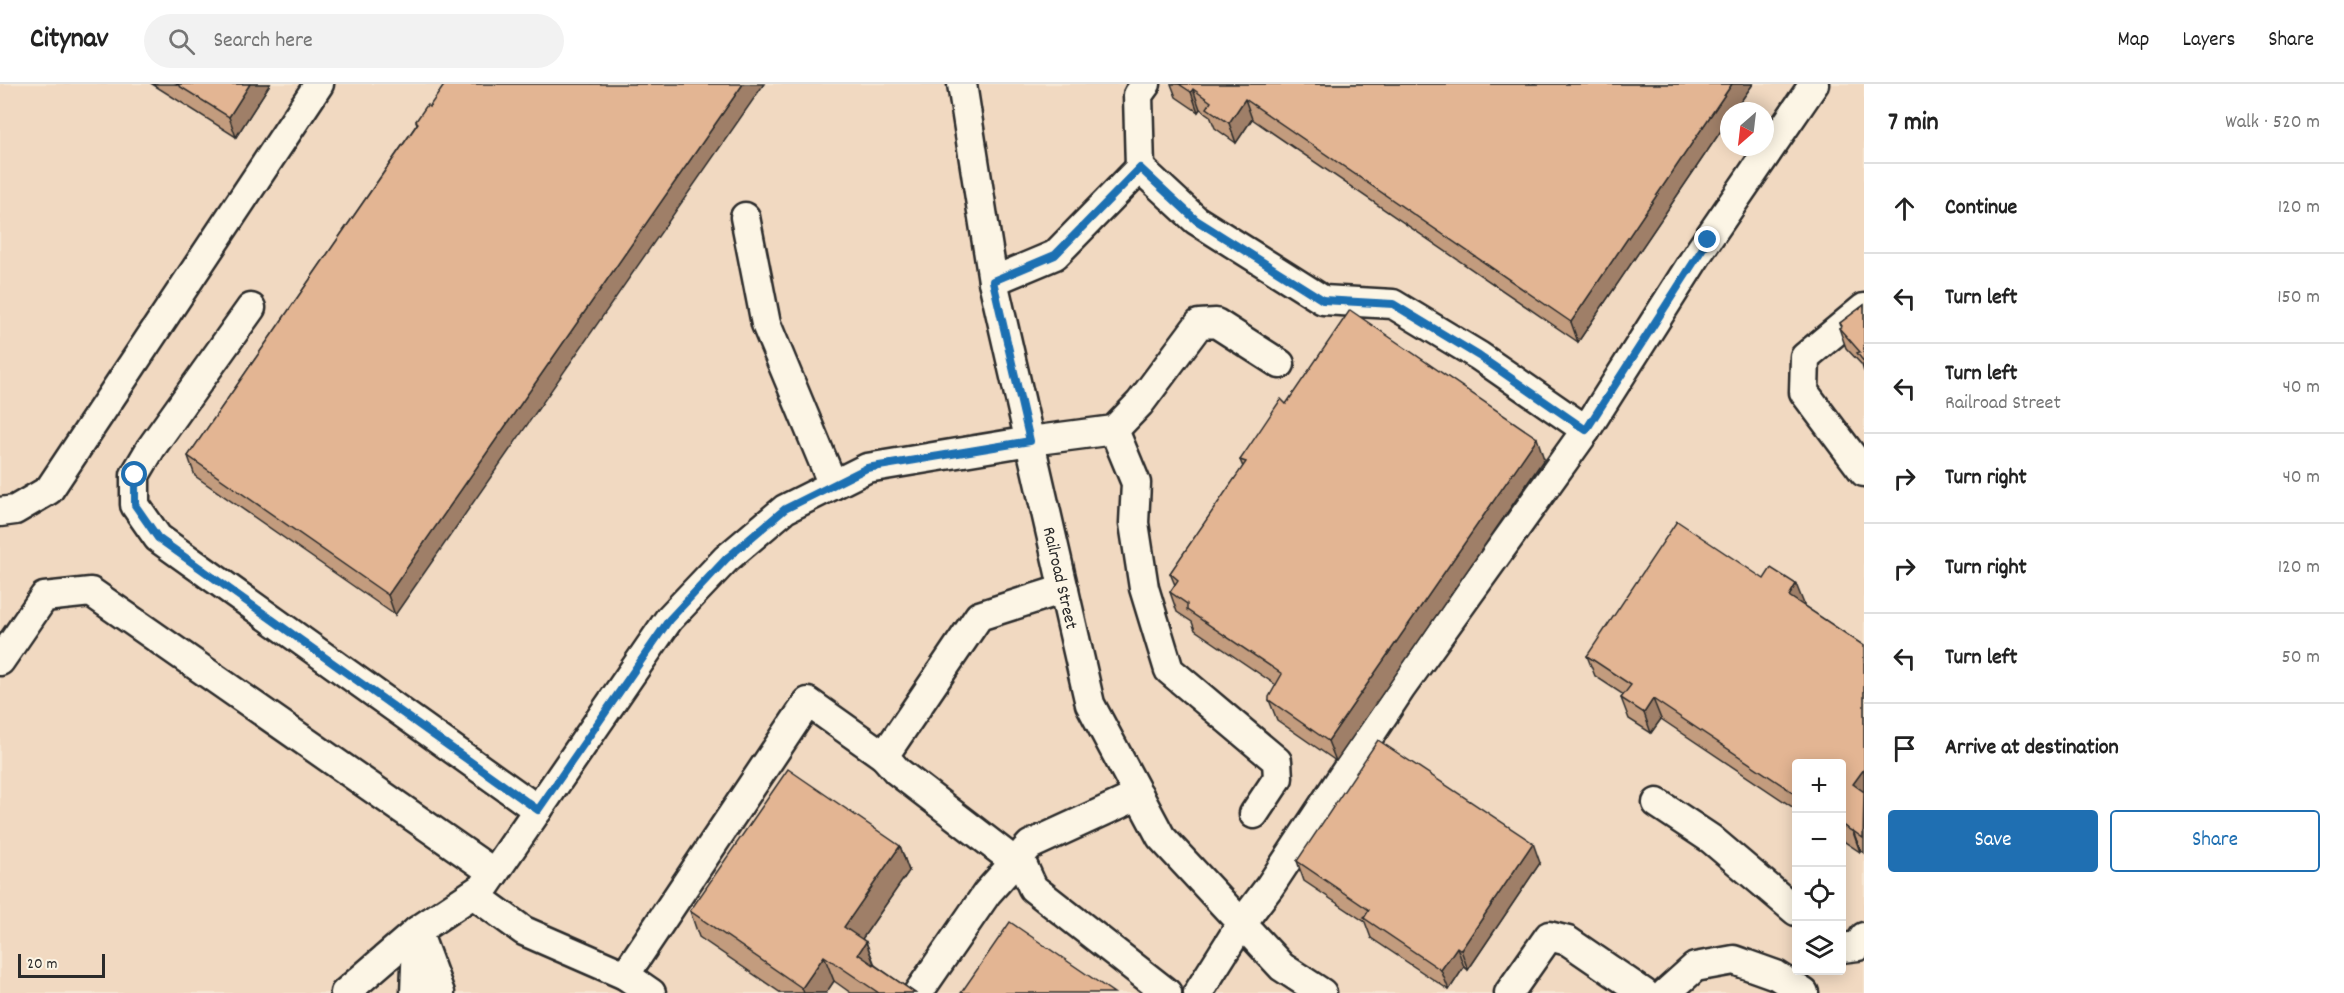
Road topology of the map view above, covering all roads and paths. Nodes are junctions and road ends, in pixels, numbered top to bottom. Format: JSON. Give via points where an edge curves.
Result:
{"nodes":[{"id":1,"x":319,"y":84,"type":"edge"},
{"id":2,"x":962,"y":84,"type":"edge"},
{"id":3,"x":1146,"y":84,"type":"edge"},
{"id":4,"x":1814,"y":84,"type":"edge"},
{"id":5,"x":1140,"y":168,"type":"junction"},
{"id":6,"x":745,"y":218,"type":"dead end"},
{"id":7,"x":993,"y":281,"type":"junction"},
{"id":8,"x":251,"y":308,"type":"dead end"},
{"id":9,"x":1864,"y":308,"type":"edge"},
{"id":10,"x":1280,"y":364,"type":"dead end"},
{"id":11,"x":1114,"y":430,"type":"junction"},
{"id":12,"x":1586,"y":430,"type":"junction"},
{"id":13,"x":1030,"y":441,"type":"junction"},
{"id":14,"x":1864,"y":472,"type":"edge"},
{"id":15,"x":833,"y":485,"type":"junction"},
{"id":16,"x":0,"y":512,"type":"edge"},
{"id":17,"x":1064,"y":588,"type":"junction"},
{"id":18,"x":0,"y":661,"type":"edge"},
{"id":19,"x":884,"y":756,"type":"junction"},
{"id":20,"x":1139,"y":795,"type":"junction"},
{"id":21,"x":1657,"y":803,"type":"dead end"},
{"id":22,"x":538,"y":810,"type":"junction"},
{"id":23,"x":1254,"y":814,"type":"dead end"},
{"id":24,"x":1017,"y":860,"type":"junction"},
{"id":25,"x":494,"y":873,"type":"junction"},
{"id":26,"x":473,"y":894,"type":"junction"},
{"id":27,"x":1792,"y":908,"type":"edge"},
{"id":28,"x":1242,"y":923,"type":"junction"},
{"id":29,"x":417,"y":931,"type":"junction"},
{"id":30,"x":1864,"y":937,"type":"edge"},
{"id":31,"x":1846,"y":948,"type":"edge"},
{"id":32,"x":626,"y":975,"type":"junction"},
{"id":33,"x":1798,"y":983,"type":"edge"},
{"id":34,"x":1305,"y":988,"type":"edge"},
{"id":35,"x":345,"y":993,"type":"edge"},
{"id":36,"x":414,"y":993,"type":"edge"},
{"id":37,"x":440,"y":993,"type":"edge"},
{"id":38,"x":651,"y":993,"type":"edge"},
{"id":39,"x":918,"y":993,"type":"edge"},
{"id":40,"x":1167,"y":993,"type":"edge"},
{"id":41,"x":1198,"y":993,"type":"edge"},
{"id":42,"x":1509,"y":993,"type":"edge"},
{"id":43,"x":1644,"y":993,"type":"edge"},
{"id":44,"x":1666,"y":993,"type":"edge"}],
"edges":[{"from":1,"to":16,"type":"street","via":[[49,490],[15,510]]},
{"from":2,"to":7,"type":"street","name":"Railroad Street"},
{"from":3,"to":5,"type":"street","via":[[1138,95]]},
{"from":4,"to":12,"type":"street"},
{"from":5,"to":7,"type":"street","via":[[1055,255]]},
{"from":5,"to":12,"type":"street","via":[[1196,220],[1323,300],[1393,304],[1479,356]]},
{"from":6,"to":15,"type":"street","via":[[766,324]]},
{"from":7,"to":13,"type":"street","name":"Railroad Street"},
{"from":8,"to":22,"type":"street","via":[[135,475],[135,505],[158,538]]},
{"from":9,"to":14,"type":"street","via":[[1805,357],[1804,392]]},
{"from":10,"to":11,"type":"street","via":[[1216,323],[1199,324],[1140,403]]},
{"from":11,"to":13,"type":"street"},
{"from":11,"to":23,"type":"street","via":[[1136,483],[1134,523],[1144,588],[1169,670],[1277,761],[1278,778]]},
{"from":12,"to":28,"type":"street","via":[[1408,679]]},
{"from":13,"to":15,"type":"street","via":[[867,468]]},
{"from":13,"to":17,"type":"street","name":"Railroad Street"},
{"from":15,"to":22,"type":"street","via":[[785,509],[726,559],[669,620]]},
{"from":17,"to":19,"type":"street","via":[[979,616]]},
{"from":17,"to":20,"type":"street","name":"Railroad Street","via":[[1090,704]]},
{"from":18,"to":25,"type":"street","via":[[44,597],[91,592]]},
{"from":19,"to":24,"type":"street","via":[[897,771]]},
{"from":19,"to":32,"type":"street","via":[[808,702]]},
{"from":20,"to":24,"type":"street","via":[[1030,845]]},
{"from":20,"to":28,"type":"street","name":"Railroad Street","via":[[1161,837]]},
{"from":21,"to":27,"type":"street","via":[[1711,839]]},
{"from":22,"to":25,"type":"street"},
{"from":24,"to":39,"type":"street","via":[[987,893]]},
{"from":24,"to":40,"type":"street","via":[[1033,888]]},
{"from":25,"to":26,"type":"street"},
{"from":26,"to":29,"type":"street"},
{"from":26,"to":32,"type":"street","via":[[524,931]]},
{"from":28,"to":34,"type":"street","name":"Railroad Street"},
{"from":28,"to":41,"type":"street"},
{"from":29,"to":35,"type":"street"},
{"from":29,"to":36,"type":"street"},
{"from":29,"to":37,"type":"street"},
{"from":30,"to":31,"type":"street","via":[[1858,946]]},
{"from":32,"to":38,"type":"street"},
{"from":33,"to":44,"type":"street","via":[[1734,960],[1695,967]]},
{"from":42,"to":43,"type":"street","via":[[1549,936],[1568,941]]}]}
